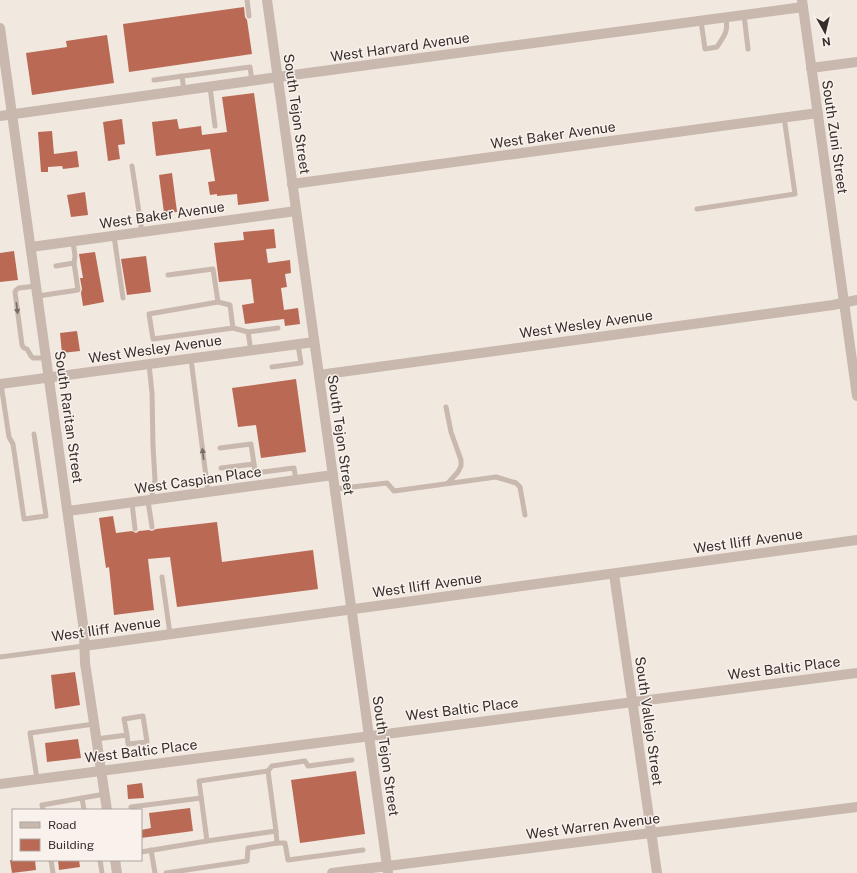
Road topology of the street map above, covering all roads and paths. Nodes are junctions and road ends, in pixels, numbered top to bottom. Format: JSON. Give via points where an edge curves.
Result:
{"nodes":[{"id":1,"x":247,"y":0,"type":"edge"},
{"id":2,"x":267,"y":0,"type":"edge"},
{"id":3,"x":803,"y":4,"type":"edge"},
{"id":4,"x":744,"y":15,"type":"junction"},
{"id":5,"x":249,"y":16,"type":"dead end"},
{"id":6,"x":726,"y":18,"type":"junction"},
{"id":7,"x":701,"y":21,"type":"junction"},
{"id":8,"x":0,"y":28,"type":"edge"},
{"id":9,"x":748,"y":50,"type":"dead end"},
{"id":10,"x":2,"y":58,"type":"edge"},
{"id":11,"x":857,"y":62,"type":"edge"},
{"id":12,"x":811,"y":68,"type":"junction"},
{"id":13,"x":182,"y":76,"type":"junction"},
{"id":14,"x":278,"y":78,"type":"junction"},
{"id":15,"x":154,"y":80,"type":"dead end"},
{"id":16,"x":252,"y":81,"type":"junction"},
{"id":17,"x":210,"y":87,"type":"junction"},
{"id":18,"x":184,"y":90,"type":"junction"},
{"id":19,"x":818,"y":113,"type":"junction"},
{"id":20,"x":12,"y":114,"type":"junction"},
{"id":21,"x":0,"y":116,"type":"edge"},
{"id":22,"x":784,"y":117,"type":"junction"},
{"id":23,"x":215,"y":126,"type":"dead end"},
{"id":24,"x":132,"y":166,"type":"dead end"},
{"id":25,"x":292,"y":184,"type":"junction"},
{"id":26,"x":697,"y":209,"type":"dead end"},
{"id":27,"x":296,"y":211,"type":"junction"},
{"id":28,"x":142,"y":232,"type":"junction"},
{"id":29,"x":114,"y":236,"type":"junction"},
{"id":30,"x":73,"y":242,"type":"junction"},
{"id":31,"x":31,"y":247,"type":"junction"},
{"id":32,"x":74,"y":263,"type":"junction"},
{"id":33,"x":56,"y":266,"type":"dead end"},
{"id":34,"x":168,"y":275,"type":"dead end"},
{"id":35,"x":37,"y":291,"type":"junction"},
{"id":36,"x":123,"y":298,"type":"dead end"},
{"id":37,"x":857,"y":300,"type":"edge"},
{"id":38,"x":218,"y":302,"type":"junction"},
{"id":39,"x":844,"y":302,"type":"junction"},
{"id":40,"x":233,"y":328,"type":"junction"},
{"id":41,"x":278,"y":328,"type":"dead end"},
{"id":42,"x":248,"y":332,"type":"junction"},
{"id":43,"x":314,"y":342,"type":"junction"},
{"id":44,"x":298,"y":345,"type":"junction"},
{"id":45,"x":251,"y":351,"type":"junction"},
{"id":46,"x":46,"y":358,"type":"junction"},
{"id":47,"x":191,"y":359,"type":"junction"},
{"id":48,"x":149,"y":364,"type":"junction"},
{"id":49,"x":272,"y":367,"type":"dead end"},
{"id":50,"x":319,"y":375,"type":"junction"},
{"id":51,"x":49,"y":378,"type":"junction"},
{"id":52,"x":0,"y":384,"type":"edge"},
{"id":53,"x":857,"y":396,"type":"edge"},
{"id":54,"x":446,"y":407,"type":"dead end"},
{"id":55,"x":34,"y":434,"type":"dead end"},
{"id":56,"x":220,"y":448,"type":"dead end"},
{"id":57,"x":254,"y":464,"type":"junction"},
{"id":58,"x":221,"y":468,"type":"dead end"},
{"id":59,"x":255,"y":473,"type":"junction"},
{"id":60,"x":333,"y":475,"type":"junction"},
{"id":61,"x":296,"y":480,"type":"junction"},
{"id":62,"x":448,"y":483,"type":"junction"},
{"id":63,"x":257,"y":486,"type":"junction"},
{"id":64,"x":335,"y":489,"type":"junction"},
{"id":65,"x":208,"y":492,"type":"junction"},
{"id":66,"x":150,"y":500,"type":"junction"},
{"id":67,"x":132,"y":503,"type":"junction"},
{"id":68,"x":68,"y":512,"type":"junction"},
{"id":69,"x":525,"y":515,"type":"dead end"},
{"id":70,"x":152,"y":527,"type":"dead end"},
{"id":71,"x":136,"y":529,"type":"dead end"},
{"id":72,"x":857,"y":540,"type":"edge"},
{"id":73,"x":614,"y":574,"type":"junction"},
{"id":74,"x":162,"y":577,"type":"dead end"},
{"id":75,"x":351,"y":610,"type":"junction"},
{"id":76,"x":170,"y":634,"type":"junction"},
{"id":77,"x":84,"y":646,"type":"junction"},
{"id":78,"x":0,"y":657,"type":"edge"},
{"id":79,"x":857,"y":673,"type":"edge"},
{"id":80,"x":632,"y":702,"type":"junction"},
{"id":81,"x":94,"y":724,"type":"junction"},
{"id":82,"x":126,"y":735,"type":"junction"},
{"id":83,"x":369,"y":736,"type":"junction"},
{"id":84,"x":96,"y":739,"type":"junction"},
{"id":85,"x":352,"y":760,"type":"dead end"},
{"id":86,"x":101,"y":770,"type":"junction"},
{"id":87,"x":268,"y":771,"type":"junction"},
{"id":88,"x":38,"y":779,"type":"junction"},
{"id":89,"x":0,"y":784,"type":"edge"},
{"id":90,"x":105,"y":794,"type":"junction"},
{"id":91,"x":82,"y":798,"type":"junction"},
{"id":92,"x":201,"y":798,"type":"junction"},
{"id":93,"x":857,"y":807,"type":"edge"},
{"id":94,"x":43,"y":809,"type":"edge"},
{"id":95,"x":84,"y":809,"type":"edge"},
{"id":96,"x":107,"y":809,"type":"edge"},
{"id":97,"x":132,"y":809,"type":"edge"},
{"id":98,"x":276,"y":831,"type":"junction"},
{"id":99,"x":651,"y":833,"type":"junction"},
{"id":100,"x":206,"y":841,"type":"junction"},
{"id":101,"x":277,"y":843,"type":"junction"},
{"id":102,"x":151,"y":850,"type":"junction"},
{"id":103,"x":363,"y":850,"type":"dead end"},
{"id":104,"x":142,"y":852,"type":"edge"},
{"id":105,"x":51,"y":861,"type":"edge"},
{"id":106,"x":100,"y":861,"type":"edge"},
{"id":107,"x":115,"y":861,"type":"edge"},
{"id":108,"x":388,"y":870,"type":"edge"},
{"id":109,"x":371,"y":871,"type":"edge"},
{"id":110,"x":53,"y":873,"type":"edge"},
{"id":111,"x":102,"y":873,"type":"edge"},
{"id":112,"x":117,"y":873,"type":"edge"},
{"id":113,"x":155,"y":873,"type":"edge"},
{"id":114,"x":166,"y":873,"type":"edge"},
{"id":115,"x":332,"y":873,"type":"edge"},
{"id":116,"x":657,"y":873,"type":"edge"}],
"edges":[{"from":1,"to":5,"type":"lane"},
{"from":2,"to":14,"type":"street","name":"South Tejon Street"},
{"from":3,"to":4,"type":"street","name":"West Harvard Avenue"},
{"from":3,"to":12,"type":"street","name":"South Zuni Street"},
{"from":4,"to":6,"type":"street","name":"West Harvard Avenue"},
{"from":4,"to":9,"type":"lane"},
{"from":6,"to":7,"type":"street","name":"West Harvard Avenue"},
{"from":6,"to":7,"type":"lane","via":[[725,35],[717,47],[705,49]]},
{"from":7,"to":14,"type":"street","name":"West Harvard Avenue"},
{"from":8,"to":10,"type":"street","name":"South Raritan Street"},
{"from":10,"to":20,"type":"street","name":"South Raritan Street"},
{"from":11,"to":12,"type":"street"},
{"from":12,"to":19,"type":"street","name":"South Zuni Street"},
{"from":13,"to":15,"type":"lane"},
{"from":13,"to":16,"type":"lane","via":[[250,68]]},
{"from":13,"to":18,"type":"lane"},
{"from":14,"to":16,"type":"street","name":"West Harvard Avenue"},
{"from":14,"to":25,"type":"street","name":"South Tejon Street"},
{"from":16,"to":17,"type":"street","name":"West Harvard Avenue"},
{"from":17,"to":18,"type":"street","name":"West Harvard Avenue"},
{"from":17,"to":23,"type":"lane"},
{"from":18,"to":20,"type":"street","name":"West Harvard Avenue"},
{"from":19,"to":22,"type":"street","name":"West Baker Avenue"},
{"from":19,"to":39,"type":"street","name":"South Zuni Street"},
{"from":20,"to":21,"type":"street","name":"West Harvard Avenue"},
{"from":20,"to":31,"type":"street","name":"South Raritan Street"},
{"from":22,"to":25,"type":"street","name":"West Baker Avenue"},
{"from":22,"to":26,"type":"lane","via":[[795,194]]},
{"from":24,"to":28,"type":"lane"},
{"from":25,"to":27,"type":"street","name":"South Tejon Street"},
{"from":27,"to":28,"type":"street","name":"West Baker Avenue"},
{"from":27,"to":43,"type":"street","name":"South Tejon Street"},
{"from":28,"to":29,"type":"street","name":"West Baker Avenue"},
{"from":29,"to":30,"type":"street","name":"West Baker Avenue"},
{"from":29,"to":36,"type":"lane"},
{"from":30,"to":31,"type":"street","name":"West Baker Avenue"},
{"from":30,"to":32,"type":"lane"},
{"from":31,"to":35,"type":"street","name":"South Raritan Street"},
{"from":32,"to":33,"type":"lane"},
{"from":32,"to":35,"type":"lane","via":[[78,290]]},
{"from":34,"to":38,"type":"lane","via":[[213,269]]},
{"from":35,"to":46,"type":"street","name":"South Raritan Street"},
{"from":35,"to":46,"type":"lane","one_way":true,"via":[[19,288],[16,290],[22,345],[33,358]]},
{"from":37,"to":39,"type":"street","name":"West Wesley Avenue"},
{"from":38,"to":40,"type":"lane","via":[[230,306]]},
{"from":38,"to":40,"type":"lane","via":[[149,314],[153,339]]},
{"from":39,"to":50,"type":"street","name":"West Wesley Avenue"},
{"from":39,"to":53,"type":"street","name":"South Zuni Street"},
{"from":40,"to":42,"type":"lane"},
{"from":41,"to":42,"type":"lane"},
{"from":42,"to":45,"type":"lane"},
{"from":43,"to":44,"type":"street","name":"West Wesley Avenue"},
{"from":43,"to":50,"type":"street","name":"South Tejon Street"},
{"from":44,"to":45,"type":"street","name":"West Wesley Avenue"},
{"from":44,"to":49,"type":"lane","via":[[301,363]]},
{"from":45,"to":47,"type":"street","name":"West Wesley Avenue"},
{"from":46,"to":51,"type":"street","name":"South Raritan Street"},
{"from":47,"to":48,"type":"street","name":"West Wesley Avenue"},
{"from":65,"to":47,"type":"lane","one_way":true},
{"from":48,"to":51,"type":"street","name":"West Wesley Avenue"},
{"from":48,"to":66,"type":"lane","via":[[156,480]]},
{"from":50,"to":60,"type":"street","name":"South Tejon Street"},
{"from":51,"to":52,"type":"street","name":"West Wesley Avenue"},
{"from":51,"to":68,"type":"street","name":"South Raritan Street"},
{"from":52,"to":55,"type":"lane","via":[[9,437],[13,444],[24,519],[46,516]]},
{"from":54,"to":62,"type":"lane","via":[[461,460],[458,472]]},
{"from":56,"to":57,"type":"lane","via":[[251,444]]},
{"from":57,"to":58,"type":"lane"},
{"from":57,"to":59,"type":"lane"},
{"from":59,"to":61,"type":"lane","via":[[294,468]]},
{"from":59,"to":63,"type":"lane"},
{"from":60,"to":61,"type":"street","name":"West Caspian Place"},
{"from":60,"to":64,"type":"street","name":"South Tejon Street"},
{"from":61,"to":63,"type":"street","name":"West Caspian Place"},
{"from":62,"to":64,"type":"lane","via":[[394,491],[388,483]]},
{"from":62,"to":69,"type":"lane","via":[[496,477],[516,483],[520,487]]},
{"from":63,"to":65,"type":"street","name":"West Caspian Place"},
{"from":64,"to":75,"type":"street","name":"South Tejon Street"},
{"from":65,"to":66,"type":"street","name":"West Caspian Place"},
{"from":66,"to":67,"type":"street","name":"West Caspian Place"},
{"from":66,"to":70,"type":"lane"},
{"from":67,"to":68,"type":"street","name":"West Caspian Place"},
{"from":67,"to":71,"type":"lane"},
{"from":68,"to":77,"type":"street","name":"South Raritan Street"},
{"from":72,"to":73,"type":"street","name":"West Iliff Avenue"},
{"from":73,"to":75,"type":"street","name":"West Iliff Avenue"},
{"from":73,"to":80,"type":"street","name":"South Vallejo Street"},
{"from":74,"to":76,"type":"lane"},
{"from":75,"to":76,"type":"street","name":"West Iliff Avenue"},
{"from":75,"to":83,"type":"street","name":"South Tejon Street"},
{"from":76,"to":77,"type":"street","name":"West Iliff Avenue"},
{"from":77,"to":78,"type":"lane","name":"West Iliff Avenue"},
{"from":77,"to":81,"type":"street","name":"South Raritan Street"},
{"from":79,"to":80,"type":"street","name":"West Baltic Place"},
{"from":80,"to":83,"type":"street","name":"West Baltic Place"},
{"from":80,"to":99,"type":"street","name":"South Vallejo Street"},
{"from":81,"to":84,"type":"street","name":"South Raritan Street"},
{"from":81,"to":88,"type":"lane","via":[[30,732]]},
{"from":82,"to":82,"type":"lane","via":[[128,744],[147,742],[143,716],[124,719]]},
{"from":82,"to":84,"type":"lane"},
{"from":83,"to":86,"type":"street","name":"West Baltic Place"},
{"from":83,"to":108,"type":"street","name":"South Tejon Street"},
{"from":84,"to":86,"type":"street","name":"South Raritan Street"},
{"from":85,"to":87,"type":"lane","via":[[308,766],[305,761],[272,766]]},
{"from":86,"to":88,"type":"street","name":"West Baltic Place"},
{"from":86,"to":90,"type":"street","name":"South Raritan Street"},
{"from":87,"to":92,"type":"lane","via":[[199,781]]},
{"from":87,"to":98,"type":"lane"},
{"from":88,"to":89,"type":"street","name":"West Baltic Place"},
{"from":90,"to":91,"type":"lane"},
{"from":90,"to":96,"type":"street","name":"South Raritan Street"},
{"from":91,"to":94,"type":"lane","via":[[42,804]]},
{"from":91,"to":95,"type":"lane"},
{"from":92,"to":97,"type":"lane","via":[[131,807]]},
{"from":92,"to":100,"type":"lane"},
{"from":93,"to":99,"type":"street","name":"West Warren Avenue"},
{"from":98,"to":100,"type":"lane"},
{"from":98,"to":101,"type":"lane"},
{"from":99,"to":108,"type":"street","name":"West Warren Avenue"},
{"from":99,"to":116,"type":"street","name":"South Vallejo Street"},
{"from":100,"to":102,"type":"lane"},
{"from":101,"to":103,"type":"lane","via":[[285,843],[288,860]]},
{"from":101,"to":114,"type":"lane","via":[[248,848],[247,861]]},
{"from":102,"to":104,"type":"lane"},
{"from":102,"to":113,"type":"lane"},
{"from":105,"to":110,"type":"lane"},
{"from":106,"to":111,"type":"lane"},
{"from":107,"to":112,"type":"street"},
{"from":108,"to":109,"type":"street","name":"West Warren Avenue"},
{"from":109,"to":115,"type":"street","name":"West Warren Avenue"}]}
